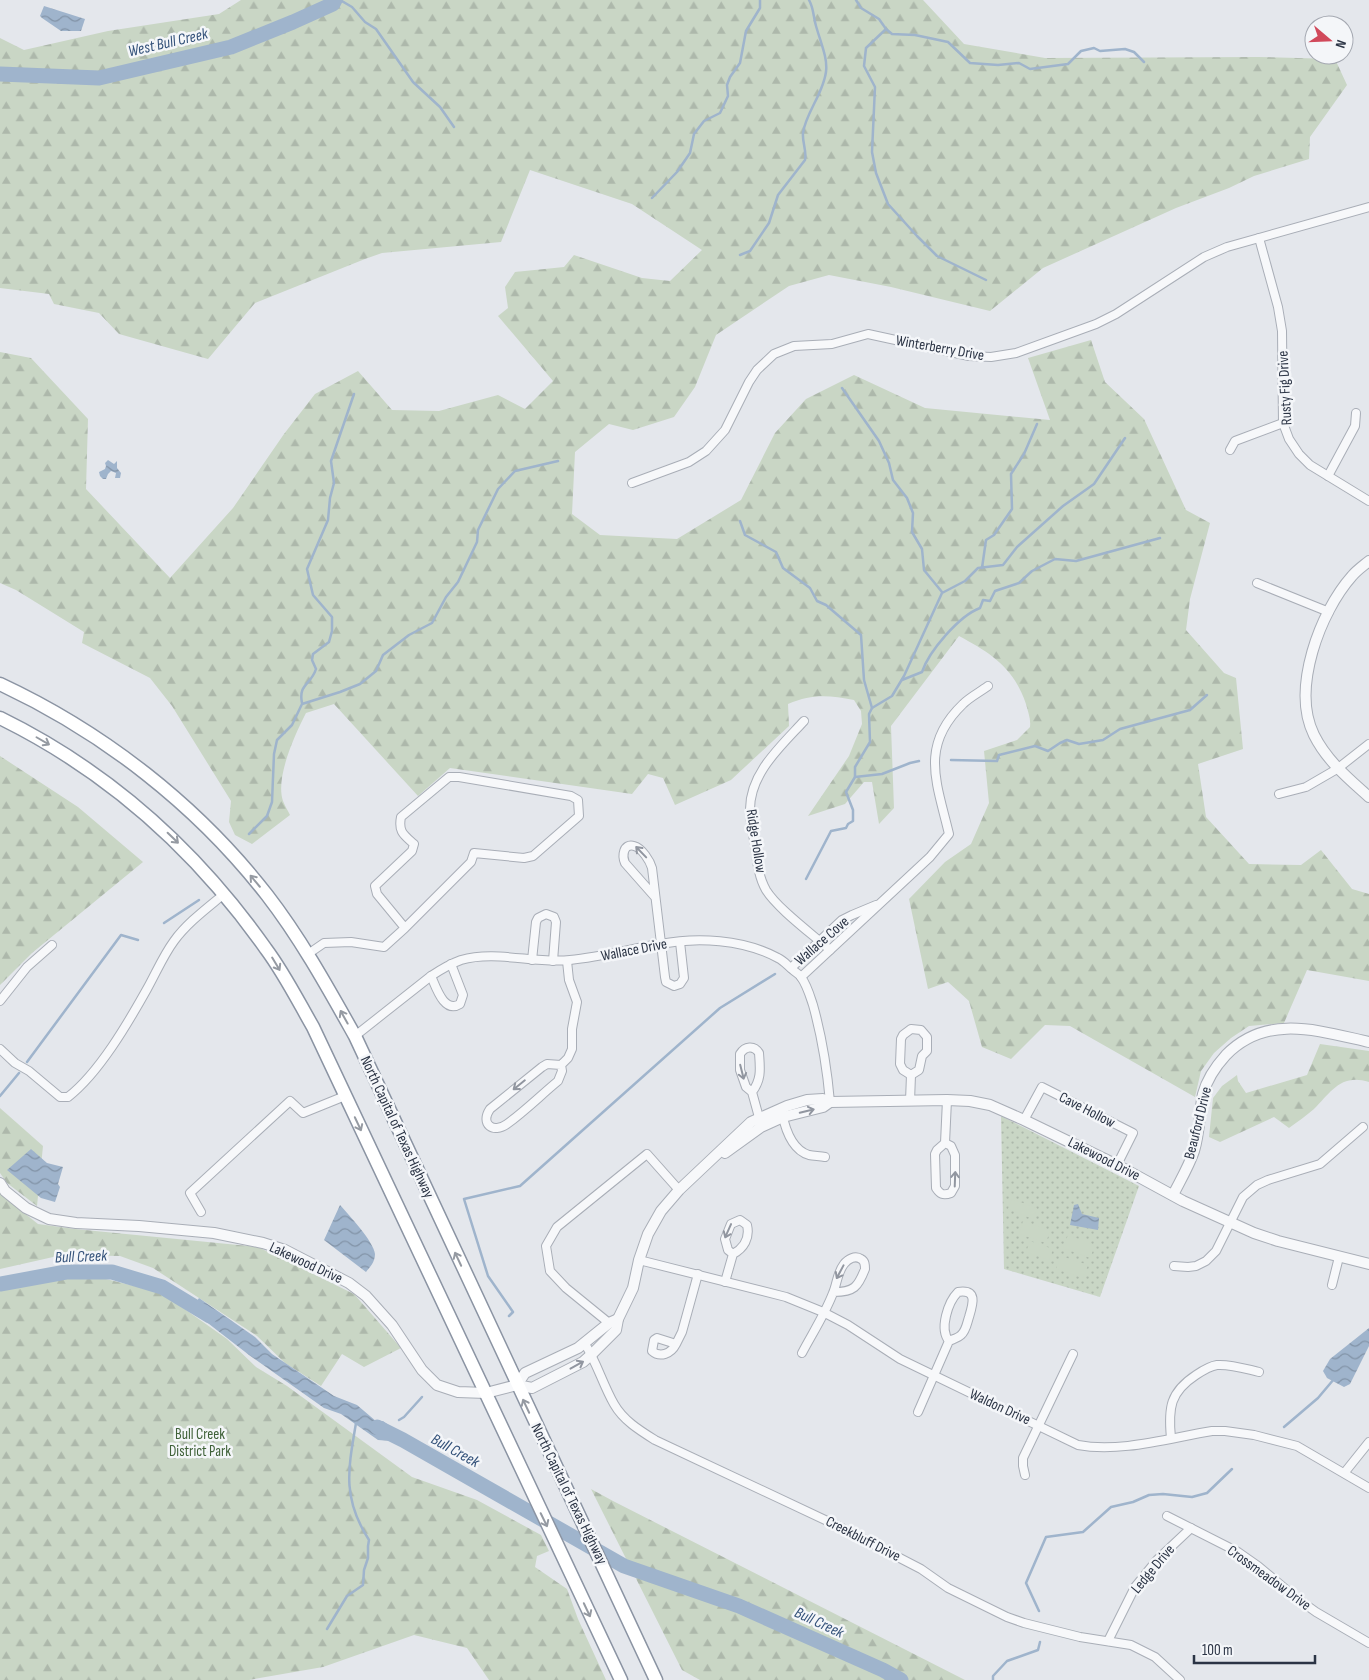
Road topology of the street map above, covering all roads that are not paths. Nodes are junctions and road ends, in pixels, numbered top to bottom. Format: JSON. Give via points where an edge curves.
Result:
{"nodes":[{"id":1,"x":1369,"y":208,"type":"edge"},
{"id":2,"x":1259,"y":238,"type":"junction"},
{"id":3,"x":1356,"y":413,"type":"dead end"},
{"id":4,"x":1283,"y":423,"type":"junction"},
{"id":5,"x":1230,"y":450,"type":"dead end"},
{"id":6,"x":1328,"y":476,"type":"junction"},
{"id":7,"x":632,"y":483,"type":"dead end"},
{"id":8,"x":1369,"y":501,"type":"edge"},
{"id":9,"x":1369,"y":561,"type":"edge"},
{"id":10,"x":1258,"y":583,"type":"dead end"},
{"id":11,"x":1329,"y":612,"type":"junction"},
{"id":12,"x":0,"y":684,"type":"edge"},
{"id":13,"x":988,"y":686,"type":"dead end"},
{"id":14,"x":0,"y":718,"type":"edge"},
{"id":15,"x":804,"y":721,"type":"dead end"},
{"id":16,"x":1369,"y":744,"type":"edge"},
{"id":17,"x":1337,"y":769,"type":"junction"},
{"id":18,"x":1279,"y":794,"type":"dead end"},
{"id":19,"x":1369,"y":797,"type":"edge"},
{"id":20,"x":224,"y":894,"type":"junction"},
{"id":21,"x":655,"y":897,"type":"junction"},
{"id":22,"x":880,"y":904,"type":"junction"},
{"id":23,"x":405,"y":928,"type":"junction"},
{"id":24,"x":820,"y":941,"type":"junction"},
{"id":25,"x":680,"y":942,"type":"junction"},
{"id":26,"x":660,"y":944,"type":"junction"},
{"id":27,"x":52,"y":945,"type":"dead end"},
{"id":28,"x":830,"y":950,"type":"junction"},
{"id":29,"x":308,"y":954,"type":"junction"},
{"id":30,"x":532,"y":960,"type":"junction"},
{"id":31,"x":553,"y":961,"type":"junction"},
{"id":32,"x":567,"y":961,"type":"junction"},
{"id":33,"x":451,"y":964,"type":"junction"},
{"id":34,"x":791,"y":968,"type":"junction"},
{"id":35,"x":431,"y":976,"type":"junction"},
{"id":36,"x":801,"y":977,"type":"junction"},
{"id":37,"x":0,"y":1001,"type":"edge"},
{"id":38,"x":354,"y":1036,"type":"junction"},
{"id":39,"x":1369,"y":1042,"type":"edge"},
{"id":40,"x":0,"y":1049,"type":"edge"},
{"id":41,"x":561,"y":1065,"type":"junction"},
{"id":42,"x":911,"y":1075,"type":"junction"},
{"id":43,"x":752,"y":1092,"type":"junction"},
{"id":44,"x":345,"y":1096,"type":"junction"},
{"id":45,"x":947,"y":1100,"type":"junction"},
{"id":46,"x":910,"y":1101,"type":"junction"},
{"id":47,"x":830,"y":1102,"type":"junction"},
{"id":48,"x":782,"y":1113,"type":"junction"},
{"id":49,"x":1024,"y":1120,"type":"junction"},
{"id":50,"x":760,"y":1123,"type":"junction"},
{"id":51,"x":1363,"y":1127,"type":"dead end"},
{"id":52,"x":946,"y":1142,"type":"junction"},
{"id":53,"x":825,"y":1157,"type":"dead end"},
{"id":54,"x":1117,"y":1165,"type":"junction"},
{"id":55,"x":0,"y":1183,"type":"edge"},
{"id":56,"x":679,"y":1190,"type":"junction"},
{"id":57,"x":1173,"y":1195,"type":"junction"},
{"id":58,"x":201,"y":1212,"type":"dead end"},
{"id":59,"x":1231,"y":1222,"type":"junction"},
{"id":60,"x":733,"y":1254,"type":"dead end"},
{"id":61,"x":1339,"y":1257,"type":"junction"},
{"id":62,"x":639,"y":1260,"type":"junction"},
{"id":63,"x":1369,"y":1264,"type":"edge"},
{"id":64,"x":1174,"y":1266,"type":"dead end"},
{"id":65,"x":698,"y":1274,"type":"junction"},
{"id":66,"x":725,"y":1282,"type":"junction"},
{"id":67,"x":1332,"y":1285,"type":"dead end"},
{"id":68,"x":834,"y":1292,"type":"junction"},
{"id":69,"x":823,"y":1312,"type":"junction"},
{"id":70,"x":613,"y":1321,"type":"junction"},
{"id":71,"x":949,"y":1341,"type":"junction"},
{"id":72,"x":586,"y":1344,"type":"junction"},
{"id":73,"x":676,"y":1344,"type":"dead end"},
{"id":74,"x":802,"y":1353,"type":"dead end"},
{"id":75,"x":592,"y":1354,"type":"junction"},
{"id":76,"x":1073,"y":1354,"type":"dead end"},
{"id":77,"x":1259,"y":1372,"type":"dead end"},
{"id":78,"x":934,"y":1376,"type":"junction"},
{"id":79,"x":516,"y":1385,"type":"junction"},
{"id":80,"x":486,"y":1393,"type":"junction"},
{"id":81,"x":918,"y":1412,"type":"dead end"},
{"id":82,"x":1038,"y":1425,"type":"junction"},
{"id":83,"x":1171,"y":1438,"type":"junction"},
{"id":84,"x":1369,"y":1442,"type":"edge"},
{"id":85,"x":1344,"y":1472,"type":"junction"},
{"id":86,"x":1025,"y":1475,"type":"dead end"},
{"id":87,"x":1369,"y":1488,"type":"edge"},
{"id":88,"x":1167,"y":1516,"type":"dead end"},
{"id":89,"x":1191,"y":1528,"type":"junction"},
{"id":90,"x":1108,"y":1641,"type":"junction"},
{"id":91,"x":1369,"y":1643,"type":"edge"},
{"id":92,"x":621,"y":1680,"type":"edge"},
{"id":93,"x":656,"y":1680,"type":"edge"},
{"id":94,"x":1180,"y":1680,"type":"edge"}],
"edges":[{"from":1,"to":2,"type":"street","name":"Winterberry Drive"},
{"from":2,"to":4,"type":"street","name":"Rusty Fig Drive","via":[[1282,331]]},
{"from":2,"to":7,"type":"street","name":"Winterberry Drive","via":[[1227,246],[1204,257],[1096,324],[1016,353],[969,356],[868,334],[832,344],[794,346],[774,354],[757,370],[725,430],[706,451],[689,462]]},
{"from":3,"to":6,"type":"street","via":[[1355,426]]},
{"from":4,"to":5,"type":"street","via":[[1235,441]]},
{"from":4,"to":6,"type":"street","name":"Rusty Fig Drive","via":[[1299,454]]},
{"from":6,"to":8,"type":"street","name":"Rusty Fig Drive"},
{"from":9,"to":11,"type":"street","via":[[1353,574]]},
{"from":10,"to":11,"type":"street"},
{"from":11,"to":17,"type":"street","via":[[1315,641],[1306,676],[1306,706],[1313,733]]},
{"from":29,"to":12,"type":"highway","name":"North Capital of Texas Highway","one_way":true,"via":[[267,895],[216,838],[165,789],[82,728]]},
{"from":13,"to":22,"type":"street","name":"Wallace Cove","via":[[964,704],[940,735],[934,771],[948,834],[930,857]]},
{"from":14,"to":20,"type":"highway","one_way":true,"via":[[64,754],[139,808],[185,850]]},
{"from":15,"to":24,"type":"street","name":"Ridge Hollow","via":[[767,762],[757,780],[750,812],[759,873],[766,889]]},
{"from":16,"to":17,"type":"street"},
{"from":17,"to":18,"type":"street","via":[[1306,788]]},
{"from":17,"to":19,"type":"street"},
{"from":20,"to":40,"type":"street","via":[[184,928],[104,1058],[68,1097],[60,1097]]},
{"from":20,"to":44,"type":"highway","one_way":true,"via":[[267,950],[298,1000]]},
{"from":21,"to":21,"type":"street","one_way":true,"via":[[651,863],[637,847],[630,845],[622,858]]},
{"from":21,"to":26,"type":"street"},
{"from":22,"to":24,"type":"street","name":"Wallace Cove","via":[[842,920]]},
{"from":22,"to":28,"type":"street","name":"Wallace Cove"},
{"from":23,"to":23,"type":"street","via":[[471,862],[474,853],[533,856],[579,816],[578,800],[571,796],[449,777],[402,817],[402,834],[414,844],[412,851],[375,886],[377,894]]},
{"from":23,"to":29,"type":"street","via":[[384,947],[324,942]]},
{"from":24,"to":28,"type":"street","name":"Ridge Hollow"},
{"from":24,"to":34,"type":"street","name":"Wallace Cove"},
{"from":25,"to":26,"type":"street","name":"Wallace Drive"},
{"from":25,"to":26,"type":"street","via":[[684,978],[674,986],[666,982]]},
{"from":25,"to":34,"type":"street","name":"Wallace Drive","via":[[723,942],[742,946],[780,958]]},
{"from":26,"to":32,"type":"street","name":"Wallace Drive"},
{"from":27,"to":37,"type":"street","via":[[28,967]]},
{"from":28,"to":36,"type":"street","name":"Wallace Cove"},
{"from":38,"to":29,"type":"highway","name":"North Capital of Texas Highway","one_way":true},
{"from":30,"to":31,"type":"street","name":"Wallace Drive"},
{"from":30,"to":31,"type":"street","via":[[536,922],[546,914],[554,917],[556,922]]},
{"from":30,"to":33,"type":"street","name":"Wallace Drive","via":[[481,957]]},
{"from":31,"to":32,"type":"street","name":"Wallace Drive"},
{"from":32,"to":41,"type":"street","via":[[569,980],[577,1002],[572,1049]]},
{"from":33,"to":35,"type":"street","name":"Wallace Drive"},
{"from":33,"to":35,"type":"street","via":[[463,994],[460,1004],[451,1006],[443,1002]]},
{"from":34,"to":36,"type":"street","name":"Wallace Drive"},
{"from":35,"to":38,"type":"street","name":"Wallace Drive"},
{"from":36,"to":47,"type":"street","name":"Wallace Drive","via":[[809,994],[825,1054]]},
{"from":79,"to":38,"type":"highway","name":"North Capital of Texas Highway","one_way":true},
{"from":39,"to":57,"type":"street","name":"Beauford Drive","via":[[1296,1028],[1271,1030],[1252,1036],[1234,1048],[1218,1063],[1208,1080],[1194,1150]]},
{"from":41,"to":41,"type":"street","one_way":true,"via":[[542,1067],[490,1109],[486,1114],[490,1126],[506,1125],[558,1081]]},
{"from":42,"to":42,"type":"street","via":[[919,1070],[926,1051],[926,1034],[918,1029],[908,1030],[901,1039],[900,1064]]},
{"from":42,"to":46,"type":"street"},
{"from":43,"to":43,"type":"street","one_way":true,"via":[[760,1077],[759,1053],[754,1048],[747,1048],[740,1054],[740,1070],[746,1087]]},
{"from":43,"to":50,"type":"street"},
{"from":44,"to":58,"type":"street","via":[[303,1112],[290,1101],[190,1193]]},
{"from":44,"to":80,"type":"highway","one_way":true},
{"from":45,"to":46,"type":"street","name":"Lakewood Drive"},
{"from":45,"to":49,"type":"street","name":"Lakewood Drive","via":[[990,1105]]},
{"from":45,"to":52,"type":"street"},
{"from":46,"to":47,"type":"street","name":"Lakewood Drive"},
{"from":47,"to":48,"type":"street","name":"Lakewood Drive","via":[[807,1100]]},
{"from":48,"to":50,"type":"street","name":"Lakewood Drive"},
{"from":48,"to":53,"type":"street","via":[[788,1133],[797,1147],[808,1155]]},
{"from":49,"to":54,"type":"street","name":"Lakewood Drive"},
{"from":49,"to":54,"type":"street","name":"Cave Hollow","via":[[1042,1087],[1133,1133]]},
{"from":50,"to":56,"type":"street","name":"Lakewood Drive","via":[[751,1122]]},
{"from":51,"to":59,"type":"street","via":[[1320,1164],[1257,1185],[1243,1197]]},
{"from":52,"to":52,"type":"street","one_way":true,"via":[[935,1154],[936,1188],[947,1195],[955,1186],[955,1154]]},
{"from":54,"to":57,"type":"street","name":"Lakewood Drive"},
{"from":55,"to":80,"type":"street","name":"Lakewood Drive","via":[[26,1208],[49,1219],[214,1233],[285,1250],[366,1296],[437,1385],[458,1392]]},
{"from":56,"to":62,"type":"street","name":"Lakewood Drive","via":[[652,1226]]},
{"from":56,"to":70,"type":"street","via":[[647,1154],[557,1227],[546,1246],[550,1271],[566,1288]]},
{"from":57,"to":59,"type":"street","name":"Lakewood Drive"},
{"from":59,"to":61,"type":"street","name":"Lakewood Drive","via":[[1270,1238]]},
{"from":59,"to":64,"type":"street","via":[[1206,1261],[1196,1266]]},
{"from":60,"to":66,"type":"street"},
{"from":61,"to":63,"type":"street","name":"Lakewood Drive"},
{"from":61,"to":67,"type":"street"},
{"from":62,"to":65,"type":"street","name":"Waldon Drive"},
{"from":62,"to":70,"type":"street","name":"Lakewood Drive","via":[[633,1288]]},
{"from":65,"to":66,"type":"street","name":"Waldon Drive"},
{"from":65,"to":73,"type":"street"},
{"from":66,"to":69,"type":"street","name":"Waldon Drive","via":[[786,1297]]},
{"from":68,"to":68,"type":"street","one_way":true,"via":[[846,1292],[857,1286],[865,1269],[860,1258],[848,1260],[843,1265]]},
{"from":68,"to":69,"type":"street"},
{"from":69,"to":74,"type":"street"},
{"from":69,"to":78,"type":"street","name":"Waldon Drive"},
{"from":70,"to":72,"type":"street","name":"Lakewood Drive"},
{"from":70,"to":75,"type":"street","name":"Lakewood Drive","via":[[616,1330]]},
{"from":71,"to":71,"type":"street","via":[[962,1335],[966,1328],[974,1302],[968,1292],[958,1292],[954,1296],[944,1325]]},
{"from":71,"to":78,"type":"street"},
{"from":72,"to":75,"type":"street","name":"Creekbluff Drive"},
{"from":72,"to":79,"type":"street","name":"Lakewood Drive","via":[[525,1373]]},
{"from":79,"to":75,"type":"street","name":"Lakewood Drive","one_way":true,"via":[[532,1388],[583,1362]]},
{"from":75,"to":90,"type":"street","name":"Creekbluff Drive","via":[[614,1405],[624,1418],[655,1440],[870,1542],[921,1568],[948,1588],[1007,1617],[1080,1637]]},
{"from":76,"to":82,"type":"street"},
{"from":77,"to":83,"type":"street","via":[[1216,1365],[1187,1382],[1177,1391],[1171,1404]]},
{"from":78,"to":81,"type":"street"},
{"from":78,"to":82,"type":"street","name":"Waldon Drive"},
{"from":79,"to":80,"type":"street","name":"Lakewood Drive"},
{"from":93,"to":79,"type":"highway","name":"North Capital of Texas Highway","one_way":true},
{"from":80,"to":92,"type":"highway","one_way":true},
{"from":82,"to":83,"type":"street","name":"Waldon Drive","via":[[1078,1445],[1093,1448],[1116,1448]]},
{"from":82,"to":86,"type":"street","via":[[1023,1458]]},
{"from":83,"to":85,"type":"street","name":"Waldon Drive","via":[[1225,1431],[1254,1435],[1297,1446]]},
{"from":84,"to":85,"type":"street"},
{"from":85,"to":87,"type":"street","name":"Waldon Drive"},
{"from":88,"to":89,"type":"street","name":"Crossmeadow Drive"},
{"from":89,"to":90,"type":"street","name":"Ledge Drive","via":[[1157,1560],[1135,1587]]},
{"from":89,"to":91,"type":"street","name":"Crossmeadow Drive","via":[[1238,1552],[1302,1602]]},
{"from":90,"to":94,"type":"street","name":"Creekbluff Drive","via":[[1145,1651]]}]}
